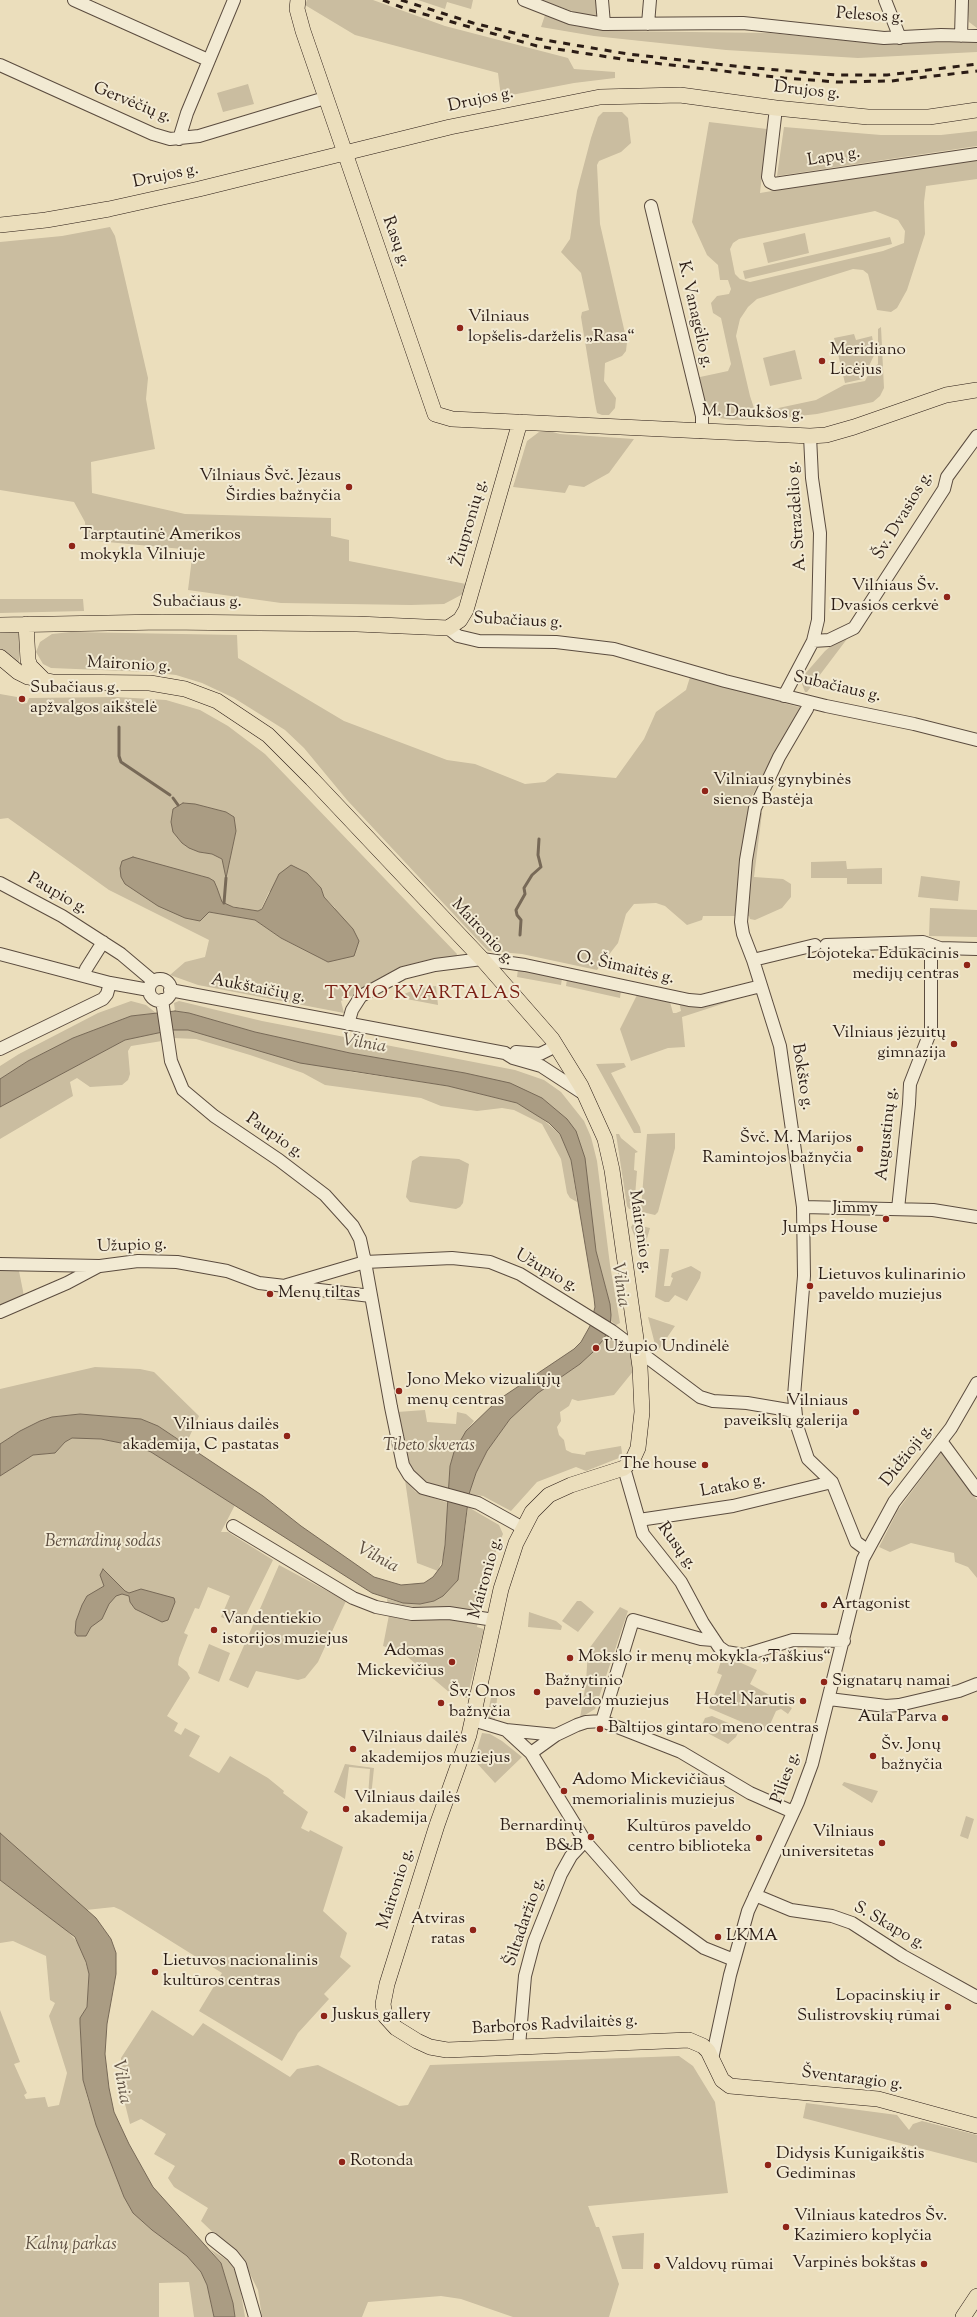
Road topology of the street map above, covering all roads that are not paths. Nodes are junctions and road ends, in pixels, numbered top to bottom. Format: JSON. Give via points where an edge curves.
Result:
{"nodes":[{"id":1,"x":74,"y":0,"type":"edge"},
{"id":2,"x":234,"y":0,"type":"edge"},
{"id":3,"x":524,"y":0,"type":"edge"},
{"id":4,"x":602,"y":0,"type":"edge"},
{"id":5,"x":650,"y":0,"type":"edge"},
{"id":6,"x":885,"y":0,"type":"edge"},
{"id":7,"x":962,"y":0,"type":"edge"},
{"id":8,"x":296,"y":1,"type":"edge"},
{"id":9,"x":604,"y":24,"type":"junction"},
{"id":10,"x":648,"y":24,"type":"junction"},
{"id":11,"x":961,"y":36,"type":"junction"},
{"id":12,"x":977,"y":36,"type":"edge"},
{"id":13,"x":900,"y":38,"type":"junction"},
{"id":14,"x":208,"y":60,"type":"junction"},
{"id":15,"x":0,"y":65,"type":"edge"},
{"id":16,"x":325,"y":98,"type":"junction"},
{"id":17,"x":776,"y":108,"type":"junction"},
{"id":18,"x":977,"y":110,"type":"edge"},
{"id":19,"x":179,"y":139,"type":"junction"},
{"id":20,"x":343,"y":152,"type":"junction"},
{"id":21,"x":977,"y":154,"type":"edge"},
{"id":22,"x":651,"y":206,"type":"dead end"},
{"id":23,"x":0,"y":226,"type":"edge"},
{"id":24,"x":977,"y":390,"type":"edge"},
{"id":25,"x":520,"y":422,"type":"junction"},
{"id":26,"x":702,"y":432,"type":"junction"},
{"id":27,"x":810,"y":436,"type":"junction"},
{"id":28,"x":977,"y":436,"type":"edge"},
{"id":29,"x":26,"y":624,"type":"junction"},
{"id":30,"x":0,"y":625,"type":"edge"},
{"id":31,"x":448,"y":628,"type":"junction"},
{"id":32,"x":813,"y":641,"type":"junction"},
{"id":33,"x":0,"y":657,"type":"edge"},
{"id":34,"x":43,"y":679,"type":"junction"},
{"id":35,"x":784,"y":696,"type":"junction"},
{"id":36,"x":809,"y":702,"type":"junction"},
{"id":37,"x":977,"y":740,"type":"edge"},
{"id":38,"x":0,"y":882,"type":"edge"},
{"id":39,"x":103,"y":942,"type":"junction"},
{"id":40,"x":931,"y":946,"type":"junction"},
{"id":41,"x":977,"y":949,"type":"edge"},
{"id":42,"x":0,"y":954,"type":"edge"},
{"id":43,"x":482,"y":959,"type":"junction"},
{"id":44,"x":753,"y":960,"type":"junction"},
{"id":45,"x":84,"y":976,"type":"junction"},
{"id":46,"x":110,"y":983,"type":"junction"},
{"id":47,"x":151,"y":986,"type":"junction"},
{"id":48,"x":761,"y":986,"type":"junction"},
{"id":49,"x":170,"y":990,"type":"junction"},
{"id":50,"x":163,"y":1005,"type":"junction"},
{"id":51,"x":348,"y":1024,"type":"junction"},
{"id":52,"x":556,"y":1046,"type":"junction"},
{"id":53,"x":0,"y":1049,"type":"edge"},
{"id":54,"x":505,"y":1053,"type":"junction"},
{"id":55,"x":566,"y":1059,"type":"junction"},
{"id":56,"x":541,"y":1066,"type":"junction"},
{"id":57,"x":587,"y":1096,"type":"junction"},
{"id":58,"x":803,"y":1207,"type":"junction"},
{"id":59,"x":898,"y":1209,"type":"junction"},
{"id":60,"x":973,"y":1216,"type":"edge"},
{"id":61,"x":365,"y":1262,"type":"junction"},
{"id":62,"x":0,"y":1264,"type":"edge"},
{"id":63,"x":100,"y":1266,"type":"junction"},
{"id":64,"x":287,"y":1286,"type":"junction"},
{"id":65,"x":371,"y":1296,"type":"junction"},
{"id":66,"x":0,"y":1312,"type":"edge"},
{"id":67,"x":637,"y":1348,"type":"junction"},
{"id":68,"x":977,"y":1383,"type":"edge"},
{"id":69,"x":794,"y":1412,"type":"junction"},
{"id":70,"x":941,"y":1441,"type":"junction"},
{"id":71,"x":624,"y":1468,"type":"junction"},
{"id":72,"x":832,"y":1482,"type":"junction"},
{"id":73,"x":977,"y":1490,"type":"edge"},
{"id":74,"x":639,"y":1520,"type":"junction"},
{"id":75,"x":233,"y":1526,"type":"dead end"},
{"id":76,"x":523,"y":1528,"type":"junction"},
{"id":77,"x":867,"y":1550,"type":"junction"},
{"id":78,"x":494,"y":1620,"type":"junction"},
{"id":79,"x":713,"y":1640,"type":"junction"},
{"id":80,"x":844,"y":1641,"type":"junction"},
{"id":81,"x":977,"y":1684,"type":"edge"},
{"id":82,"x":829,"y":1699,"type":"junction"},
{"id":83,"x":473,"y":1720,"type":"junction"},
{"id":84,"x":602,"y":1722,"type":"junction"},
{"id":85,"x":506,"y":1730,"type":"junction"},
{"id":86,"x":556,"y":1735,"type":"junction"},
{"id":87,"x":530,"y":1753,"type":"junction"},
{"id":88,"x":793,"y":1812,"type":"junction"},
{"id":89,"x":585,"y":1841,"type":"junction"},
{"id":90,"x":755,"y":1896,"type":"junction"},
{"id":91,"x":734,"y":1960,"type":"junction"},
{"id":92,"x":977,"y":1998,"type":"edge"},
{"id":93,"x":383,"y":2011,"type":"joint"},
{"id":94,"x":519,"y":2046,"type":"junction"},
{"id":95,"x":712,"y":2059,"type":"junction"},
{"id":96,"x":722,"y":2080,"type":"joint"},
{"id":97,"x":977,"y":2126,"type":"edge"},
{"id":98,"x":212,"y":2239,"type":"dead end"},
{"id":99,"x":977,"y":2296,"type":"edge"},
{"id":100,"x":255,"y":2317,"type":"edge"},
{"id":101,"x":963,"y":2317,"type":"edge"}],
"edges":[{"from":1,"to":14,"type":"street"},
{"from":2,"to":14,"type":"street"},
{"from":3,"to":9,"type":"street","name":"Pelesos g.","via":[[570,18]]},
{"from":4,"to":9,"type":"street"},
{"from":5,"to":10,"type":"street"},
{"from":6,"to":13,"type":"street"},
{"from":7,"to":11,"type":"street"},
{"from":8,"to":16,"type":"main road","name":"Rasų g.","via":[[298,16]]},
{"from":9,"to":10,"type":"street","name":"Pelesos g."},
{"from":10,"to":13,"type":"street","name":"Pelesos g.","via":[[750,23]]},
{"from":11,"to":12,"type":"street","name":"Pelesos g."},
{"from":11,"to":13,"type":"street","name":"Pelesos g."},
{"from":14,"to":19,"type":"street","via":[[182,125]]},
{"from":15,"to":19,"type":"street","name":"Gervėčių g.","via":[[153,134]]},
{"from":16,"to":19,"type":"street","name":"Gervėčių g.","via":[[198,136]]},
{"from":16,"to":20,"type":"main road","name":"Rasų g."},
{"from":17,"to":18,"type":"main road","name":"Drujos g.","via":[[836,115],[906,117]]},
{"from":17,"to":20,"type":"main road","name":"Drujos g.","via":[[680,95],[600,97],[546,106]]},
{"from":17,"to":21,"type":"street","name":"Lapų g.","via":[[768,177],[774,184]]},
{"from":20,"to":23,"type":"main road","name":"Drujos g.","via":[[206,188],[109,209]]},
{"from":20,"to":25,"type":"main road","name":"Rasų g.","via":[[435,414],[452,419]]},
{"from":22,"to":26,"type":"street","name":"K. Vanagėlio g.","via":[[702,416]]},
{"from":24,"to":27,"type":"main road","name":"M. Daukšos g.","via":[[946,395],[854,427]]},
{"from":25,"to":26,"type":"main road","name":"M. Daukšos g."},
{"from":25,"to":31,"type":"main road","name":"Žiupronių g.","via":[[466,610],[457,623]]},
{"from":26,"to":27,"type":"main road","name":"M. Daukšos g."},
{"from":27,"to":32,"type":"street","name":"A. Strazdelio g.","via":[[812,478],[820,533],[818,620]]},
{"from":28,"to":32,"type":"street","name":"Šv. Dvasios g.","via":[[947,477],[944,489],[854,628],[828,640]]},
{"from":29,"to":30,"type":"main road","name":"Subačiaus g."},
{"from":29,"to":31,"type":"main road","name":"Subačiaus g.","via":[[278,623]]},
{"from":29,"to":34,"type":"main road","via":[[28,660],[30,666]]},
{"from":31,"to":35,"type":"street","name":"Subačiaus g.","via":[[467,639],[603,647]]},
{"from":32,"to":35,"type":"street"},
{"from":33,"to":34,"type":"main road","name":"Maironio g.","via":[[18,672],[28,677]]},
{"from":34,"to":43,"type":"main road","name":"Maironio g.","via":[[66,683],[150,683],[169,686],[200,694],[235,711],[268,735],[288,754]]},
{"from":35,"to":36,"type":"street","name":"Subačiaus g."},
{"from":36,"to":37,"type":"street","name":"Subačiaus g."},
{"from":36,"to":44,"type":"street","name":"Bokšto g.","via":[[779,757],[753,815],[741,922]]},
{"from":38,"to":39,"type":"street","name":"Paupio g."},
{"from":39,"to":45,"type":"street","via":[[86,968]]},
{"from":39,"to":47,"type":"street","name":"Paupio g.","via":[[137,966]]},
{"from":40,"to":41,"type":"street"},
{"from":40,"to":44,"type":"street","via":[[923,942],[820,945]]},
{"from":40,"to":59,"type":"street","name":"Augustinų g.","via":[[931,1030],[910,1084]]},
{"from":42,"to":45,"type":"street","name":"Aukštaičių g."},
{"from":43,"to":48,"type":"street","name":"O. Šimaitės g.","via":[[517,963],[677,998],[701,1000]]},
{"from":43,"to":51,"type":"street","name":"O. Šimaitės g.","via":[[435,965],[403,973],[361,996],[352,1010]]},
{"from":43,"to":52,"type":"main road","name":"Maironio g."},
{"from":44,"to":48,"type":"street","name":"Bokšto g."},
{"from":45,"to":46,"type":"street","name":"Aukštaičių g."},
{"from":46,"to":47,"type":"street","name":"Aukštaičių g."},
{"from":46,"to":53,"type":"street","via":[[103,999]]},
{"from":47,"to":49,"type":"street","name":"Aukštaičių g.","via":[[163,980]]},
{"from":47,"to":50,"type":"street","name":"Aukštaičių g.","via":[[152,997]]},
{"from":48,"to":58,"type":"street","name":"Bokšto g.","via":[[777,1033],[783,1063]]},
{"from":49,"to":50,"type":"street"},
{"from":49,"to":51,"type":"street","name":"Aukštaičių g."},
{"from":50,"to":61,"type":"street","name":"Paupio g.","via":[[171,1060],[183,1090],[214,1116],[279,1160],[336,1205],[360,1239]]},
{"from":51,"to":54,"type":"street","name":"Aukštaičių g."},
{"from":52,"to":54,"type":"street","name":"Aukštaičių g.","via":[[540,1054],[513,1051]]},
{"from":52,"to":55,"type":"main road","name":"Maironio g."},
{"from":54,"to":56,"type":"street","name":"Aukštaičių g."},
{"from":55,"to":56,"type":"street","name":"Aukštaičių g.","via":[[552,1066]]},
{"from":55,"to":57,"type":"main road","name":"Maironio g."},
{"from":56,"to":57,"type":"street","name":"Aukštaičių g."},
{"from":57,"to":67,"type":"main road","name":"Maironio g.","via":[[602,1130],[609,1158]]},
{"from":58,"to":59,"type":"street"},
{"from":58,"to":69,"type":"street","name":"Bokšto g.","via":[[804,1276]]},
{"from":59,"to":60,"type":"street"},
{"from":61,"to":64,"type":"street","name":"Užupio g."},
{"from":61,"to":65,"type":"street"},
{"from":61,"to":67,"type":"street","name":"Užupio g.","via":[[452,1258],[490,1262],[520,1274]]},
{"from":62,"to":63,"type":"street","name":"Užupio g."},
{"from":63,"to":64,"type":"street","name":"Užupio g.","via":[[138,1261],[176,1262],[227,1270],[260,1283]]},
{"from":63,"to":66,"type":"street"},
{"from":64,"to":65,"type":"street","name":"Užupio g."},
{"from":65,"to":76,"type":"street","via":[[404,1465],[417,1484],[472,1501]]},
{"from":67,"to":69,"type":"street","via":[[707,1400],[760,1404]]},
{"from":67,"to":71,"type":"main road","name":"Maironio g.","via":[[641,1382],[639,1439],[636,1453]]},
{"from":68,"to":70,"type":"street","name":"Didžioji g."},
{"from":69,"to":72,"type":"street","name":"Bokšto g.","via":[[808,1459]]},
{"from":70,"to":73,"type":"street"},
{"from":70,"to":77,"type":"street","name":"Didžioji g.","via":[[894,1502]]},
{"from":71,"to":74,"type":"street","name":"Rusų g."},
{"from":71,"to":76,"type":"main road","name":"Maironio g.","via":[[549,1495],[532,1512]]},
{"from":72,"to":74,"type":"street","name":"Latako g.","via":[[733,1506]]},
{"from":72,"to":77,"type":"street","name":"Bokšto g.","via":[[856,1542]]},
{"from":74,"to":79,"type":"street","name":"Rusų g.","via":[[643,1534],[681,1582]]},
{"from":75,"to":78,"type":"street","via":[[353,1598],[376,1607],[412,1614],[449,1613]]},
{"from":76,"to":78,"type":"main road","name":"Maironio g.","via":[[508,1565]]},
{"from":77,"to":80,"type":"street","name":"Pilies g.","via":[[860,1569]]},
{"from":78,"to":83,"type":"main road","name":"Maironio g."},
{"from":79,"to":80,"type":"street","via":[[726,1652],[744,1655],[793,1640]]},
{"from":79,"to":84,"type":"street","via":[[633,1620]]},
{"from":80,"to":82,"type":"street","name":"Pilies g."},
{"from":81,"to":82,"type":"street","via":[[899,1705],[886,1706]]},
{"from":82,"to":88,"type":"street","name":"Pilies g.","via":[[808,1776]]},
{"from":83,"to":85,"type":"street"},
{"from":83,"to":93,"type":"main road","name":"Maironio g.","via":[[383,1998]]},
{"from":84,"to":86,"type":"street","via":[[586,1722]]},
{"from":84,"to":88,"type":"street","via":[[681,1752],[750,1793]]},
{"from":85,"to":86,"type":"street"},
{"from":85,"to":87,"type":"street"},
{"from":86,"to":87,"type":"street"},
{"from":87,"to":89,"type":"street"},
{"from":88,"to":90,"type":"street","name":"Pilies g."},
{"from":89,"to":91,"type":"street","via":[[624,1888],[647,1908],[704,1948]]},
{"from":89,"to":94,"type":"street","name":"Šiltadaržio g.","via":[[571,1856],[561,1874],[534,1942],[525,1976]]},
{"from":90,"to":91,"type":"street","name":"Pilies g."},
{"from":90,"to":92,"type":"street","name":"S. Skapo g.","via":[[791,1910],[832,1916],[852,1923],[903,1956]]},
{"from":91,"to":95,"type":"street","name":"Pilies g."},
{"from":93,"to":94,"type":"main road","name":"Barboros Radvilaitės g.","via":[[396,2028],[430,2047],[452,2050]]},
{"from":94,"to":95,"type":"main road","name":"Barboros Radvilaitės g.","via":[[689,2040],[703,2046]]},
{"from":95,"to":96,"type":"main road","name":"Barboros Radvilaitės g."},
{"from":96,"to":97,"type":"main road","name":"Šventaragio g.","via":[[736,2087],[878,2099]]},
{"from":98,"to":100,"type":"street","via":[[240,2265]]},
{"from":99,"to":101,"type":"main road"}]}
